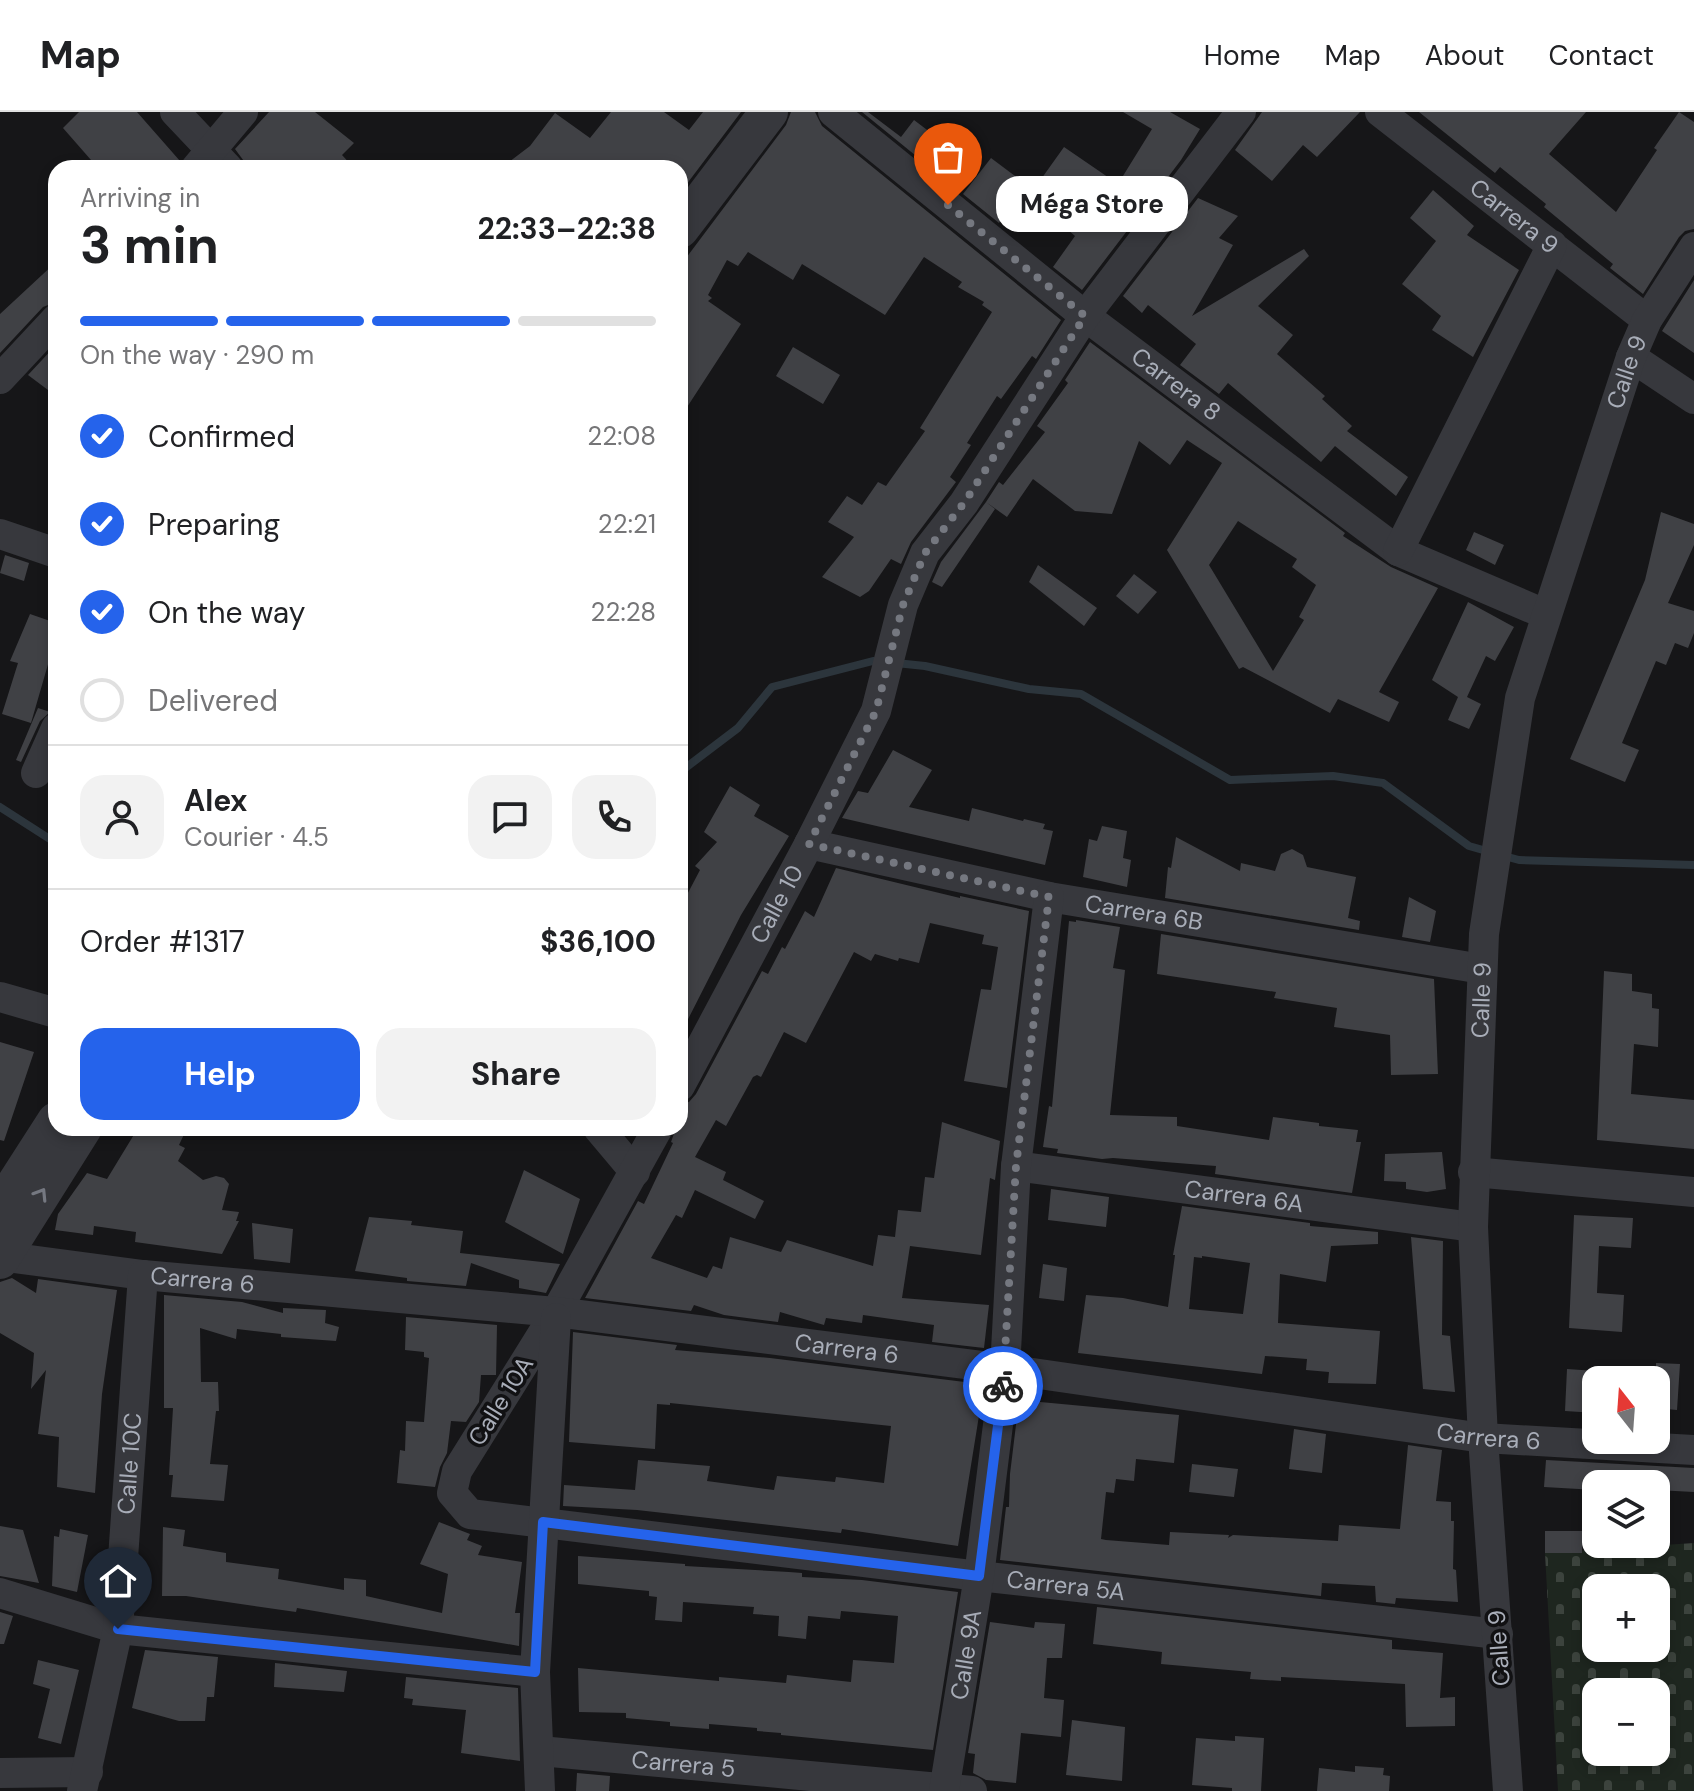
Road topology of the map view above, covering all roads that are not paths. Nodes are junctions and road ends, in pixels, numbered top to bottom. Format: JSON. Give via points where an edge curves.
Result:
{"nodes":[{"id":1,"x":175,"y":112,"type":"edge"},
{"id":2,"x":243,"y":112,"type":"edge"},
{"id":3,"x":769,"y":112,"type":"edge"},
{"id":4,"x":833,"y":112,"type":"edge"},
{"id":5,"x":1241,"y":112,"type":"edge"},
{"id":6,"x":1380,"y":112,"type":"edge"},
{"id":7,"x":211,"y":160,"type":"edge"},
{"id":8,"x":213,"y":160,"type":"edge"},
{"id":9,"x":688,"y":218,"type":"edge"},
{"id":10,"x":1552,"y":245,"type":"junction"},
{"id":11,"x":1694,"y":247,"type":"edge"},
{"id":12,"x":1085,"y":316,"type":"junction"},
{"id":13,"x":1647,"y":320,"type":"junction"},
{"id":14,"x":48,"y":328,"type":"edge"},
{"id":15,"x":1631,"y":357,"type":"junction"},
{"id":16,"x":0,"y":379,"type":"edge"},
{"id":17,"x":1694,"y":399,"type":"edge"},
{"id":18,"x":0,"y":534,"type":"edge"},
{"id":19,"x":48,"y":550,"type":"edge"},
{"id":20,"x":1398,"y":551,"type":"junction"},
{"id":21,"x":1545,"y":614,"type":"junction"},
{"id":22,"x":48,"y":746,"type":"edge"},
{"id":23,"x":36,"y":773,"type":"dead end"},
{"id":24,"x":809,"y":844,"type":"junction"},
{"id":25,"x":1049,"y":897,"type":"junction"},
{"id":26,"x":1482,"y":969,"type":"junction"},
{"id":27,"x":0,"y":997,"type":"edge"},
{"id":28,"x":48,"y":1011,"type":"edge"},
{"id":29,"x":688,"y":1071,"type":"edge"},
{"id":30,"x":48,"y":1133,"type":"edge"},
{"id":31,"x":78,"y":1136,"type":"edge"},
{"id":32,"x":605,"y":1136,"type":"edge"},
{"id":33,"x":654,"y":1136,"type":"edge"},
{"id":34,"x":1016,"y":1166,"type":"junction"},
{"id":35,"x":635,"y":1172,"type":"junction"},
{"id":36,"x":1473,"y":1172,"type":"junction"},
{"id":37,"x":1694,"y":1192,"type":"edge"},
{"id":38,"x":0,"y":1208,"type":"edge"},
{"id":39,"x":1473,"y":1227,"type":"junction"},
{"id":40,"x":1,"y":1258,"type":"edge"},
{"id":41,"x":143,"y":1275,"type":"junction"},
{"id":42,"x":556,"y":1312,"type":"junction"},
{"id":43,"x":1005,"y":1369,"type":"junction"},
{"id":44,"x":1483,"y":1438,"type":"junction"},
{"id":45,"x":1694,"y":1450,"type":"edge"},
{"id":46,"x":452,"y":1493,"type":"joint"},
{"id":47,"x":543,"y":1522,"type":"junction"},
{"id":48,"x":979,"y":1576,"type":"junction"},
{"id":49,"x":0,"y":1593,"type":"edge"},
{"id":50,"x":118,"y":1629,"type":"junction"},
{"id":51,"x":1498,"y":1634,"type":"junction"},
{"id":52,"x":535,"y":1672,"type":"junction"},
{"id":53,"x":540,"y":1751,"type":"junction"},
{"id":54,"x":0,"y":1773,"type":"edge"},
{"id":55,"x":85,"y":1782,"type":"edge"},
{"id":56,"x":954,"y":1790,"type":"edge"},
{"id":57,"x":540,"y":1791,"type":"edge"},
{"id":58,"x":1508,"y":1791,"type":"edge"}],
"edges":[{"from":1,"to":7,"type":"street"},
{"from":2,"to":8,"type":"street"},
{"from":3,"to":9,"type":"street"},
{"from":4,"to":12,"type":"street","name":"Carrera 8"},
{"from":5,"to":12,"type":"street","name":"Calle 10"},
{"from":6,"to":10,"type":"street","name":"Carrera 9"},
{"from":10,"to":13,"type":"street","name":"Carrera 9"},
{"from":10,"to":20,"type":"street"},
{"from":11,"to":13,"type":"street","name":"Calle 9"},
{"from":12,"to":20,"type":"street","name":"Carrera 8"},
{"from":12,"to":24,"type":"street","name":"Calle 10","via":[[964,503],[925,553],[903,605],[876,711]]},
{"from":13,"to":15,"type":"street","name":"Calle 9"},
{"from":14,"to":16,"type":"street"},
{"from":15,"to":17,"type":"street"},
{"from":15,"to":21,"type":"street","name":"Calle 9"},
{"from":18,"to":19,"type":"street"},
{"from":20,"to":21,"type":"street","name":"Carrera 8"},
{"from":21,"to":26,"type":"street","name":"Calle 9","via":[[1520,698]]},
{"from":22,"to":23,"type":"street"},
{"from":24,"to":25,"type":"street","name":"Carrera 6B"},
{"from":24,"to":29,"type":"street","name":"Calle 10"},
{"from":25,"to":26,"type":"street","name":"Carrera 6B"},
{"from":25,"to":34,"type":"street","name":"Calle 9A"},
{"from":26,"to":36,"type":"street","name":"Calle 9"},
{"from":27,"to":28,"type":"street"},
{"from":30,"to":38,"type":"street"},
{"from":40,"to":31,"type":"street","one_way":true},
{"from":32,"to":35,"type":"street"},
{"from":33,"to":35,"type":"street"},
{"from":34,"to":39,"type":"street","name":"Carrera 6A"},
{"from":34,"to":43,"type":"street","name":"Calle 9A"},
{"from":35,"to":42,"type":"street"},
{"from":36,"to":37,"type":"street"},
{"from":36,"to":39,"type":"street","name":"Calle 9"},
{"from":39,"to":44,"type":"street","name":"Calle 9"},
{"from":40,"to":41,"type":"street","name":"Carrera 6"},
{"from":41,"to":42,"type":"street","name":"Carrera 6"},
{"from":41,"to":50,"type":"street","name":"Calle 10C"},
{"from":42,"to":43,"type":"street","name":"Carrera 6"},
{"from":42,"to":46,"type":"street","name":"Calle 10A","via":[[457,1471]]},
{"from":42,"to":47,"type":"street"},
{"from":43,"to":44,"type":"street","name":"Carrera 6"},
{"from":43,"to":48,"type":"street","name":"Calle 9A"},
{"from":44,"to":45,"type":"street","name":"Carrera 6"},
{"from":44,"to":51,"type":"street","name":"Calle 9"},
{"from":46,"to":47,"type":"street","name":"Carrera 5A","via":[[470,1514]]},
{"from":47,"to":48,"type":"street","name":"Carrera 5A"},
{"from":47,"to":52,"type":"street"},
{"from":48,"to":51,"type":"street","name":"Carrera 5A"},
{"from":48,"to":56,"type":"street","name":"Calle 9A"},
{"from":49,"to":50,"type":"street"},
{"from":50,"to":52,"type":"street"},
{"from":50,"to":55,"type":"street","name":"Calle 10C"},
{"from":51,"to":58,"type":"street","name":"Calle 9"},
{"from":52,"to":53,"type":"street"},
{"from":53,"to":56,"type":"street","name":"Carrera 5"},
{"from":53,"to":57,"type":"street"},
{"from":54,"to":55,"type":"street"}]}
